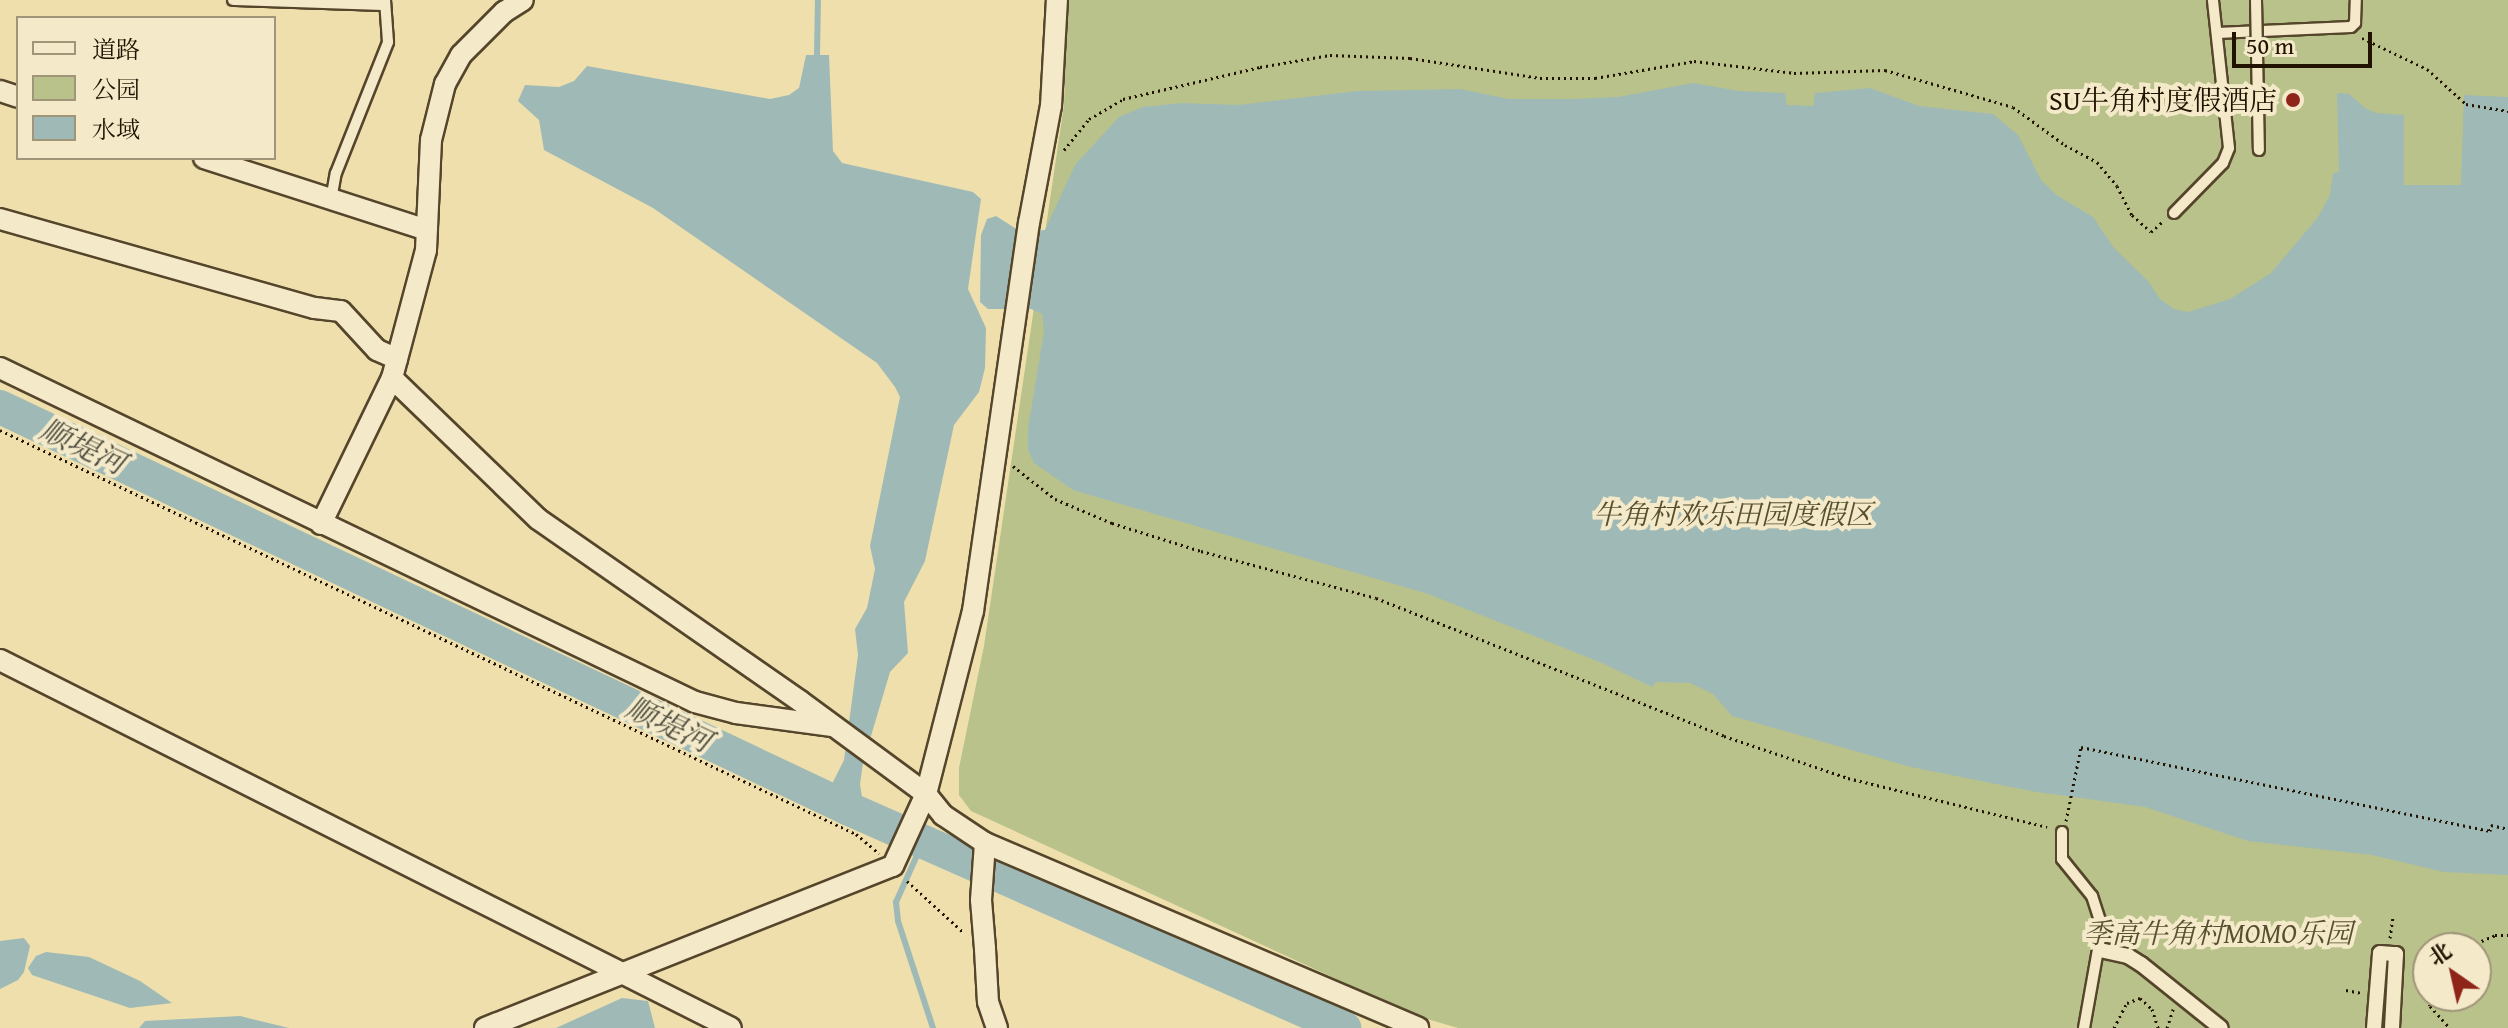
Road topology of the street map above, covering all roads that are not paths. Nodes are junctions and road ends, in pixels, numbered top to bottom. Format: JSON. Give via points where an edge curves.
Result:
{"nodes":[{"id":1,"x":233,"y":0,"type":"edge"},
{"id":2,"x":523,"y":0,"type":"edge"},
{"id":3,"x":1057,"y":0,"type":"edge"},
{"id":4,"x":2213,"y":0,"type":"edge"},
{"id":5,"x":2256,"y":0,"type":"edge"},
{"id":6,"x":2356,"y":0,"type":"edge"},
{"id":7,"x":385,"y":2,"type":"edge"},
{"id":8,"x":2217,"y":33,"type":"junction"},
{"id":9,"x":2259,"y":150,"type":"dead end"},
{"id":10,"x":210,"y":160,"type":"edge"},
{"id":11,"x":331,"y":200,"type":"junction"},
{"id":12,"x":2174,"y":213,"type":"road end"},
{"id":13,"x":0,"y":219,"type":"edge"},
{"id":14,"x":427,"y":230,"type":"junction"},
{"id":15,"x":0,"y":368,"type":"edge"},
{"id":16,"x":394,"y":369,"type":"junction"},
{"id":17,"x":321,"y":524,"type":"junction"},
{"id":18,"x":0,"y":660,"type":"edge"},
{"id":19,"x":836,"y":727,"type":"junction"},
{"id":20,"x":923,"y":803,"type":"junction"},
{"id":21,"x":2062,"y":832,"type":"road end"},
{"id":22,"x":985,"y":844,"type":"junction"},
{"id":23,"x":2100,"y":950,"type":"junction"},
{"id":24,"x":622,"y":973,"type":"junction"},
{"id":25,"x":2378,"y":977,"type":"junction"},
{"id":26,"x":2395,"y":979,"type":"junction"},
{"id":27,"x":2376,"y":999,"type":"junction"},
{"id":28,"x":2393,"y":1001,"type":"junction"},
{"id":29,"x":485,"y":1028,"type":"edge"},
{"id":30,"x":731,"y":1028,"type":"edge"},
{"id":31,"x":997,"y":1028,"type":"edge"},
{"id":32,"x":1418,"y":1028,"type":"edge"},
{"id":33,"x":2084,"y":1028,"type":"edge"},
{"id":34,"x":2221,"y":1028,"type":"edge"},
{"id":35,"x":2374,"y":1028,"type":"edge"},
{"id":36,"x":2392,"y":1028,"type":"edge"}],
"edges":[{"from":1,"to":7,"type":"lane"},
{"from":2,"to":14,"type":"street","via":[[461,55],[445,84],[431,140]]},
{"from":3,"to":20,"type":"street","via":[[1051,106],[973,611]]},
{"from":4,"to":8,"type":"lane"},
{"from":5,"to":9,"type":"lane","bridge":true},
{"from":6,"to":8,"type":"lane","via":[[2351,27]]},
{"from":7,"to":11,"type":"lane","via":[[388,42],[336,173]]},
{"from":8,"to":12,"type":"lane","via":[[2229,148],[2223,163]]},
{"from":10,"to":11,"type":"street"},
{"from":11,"to":14,"type":"street"},
{"from":13,"to":16,"type":"street","via":[[341,311]]},
{"from":14,"to":16,"type":"street"},
{"from":15,"to":17,"type":"street"},
{"from":16,"to":17,"type":"street"},
{"from":16,"to":19,"type":"street","via":[[538,519]]},
{"from":17,"to":19,"type":"street","via":[[695,702]]},
{"from":18,"to":24,"type":"street"},
{"from":19,"to":20,"type":"street"},
{"from":20,"to":22,"type":"street"},
{"from":20,"to":24,"type":"street","via":[[893,866]]},
{"from":21,"to":23,"type":"lane","via":[[2062,859],[2092,896],[2101,917]]},
{"from":22,"to":31,"type":"street","via":[[981,900],[988,1002]]},
{"from":22,"to":32,"type":"street"},
{"from":23,"to":33,"type":"lane"},
{"from":23,"to":34,"type":"street","via":[[2141,964]]},
{"from":24,"to":29,"type":"street"},
{"from":24,"to":30,"type":"street"},
{"from":25,"to":26,"type":"street"},
{"from":25,"to":26,"type":"street","via":[[2380,953],[2396,954]]},
{"from":25,"to":27,"type":"street"},
{"from":26,"to":28,"type":"street"},
{"from":27,"to":28,"type":"street"},
{"from":27,"to":35,"type":"street"},
{"from":28,"to":36,"type":"street"}]}
